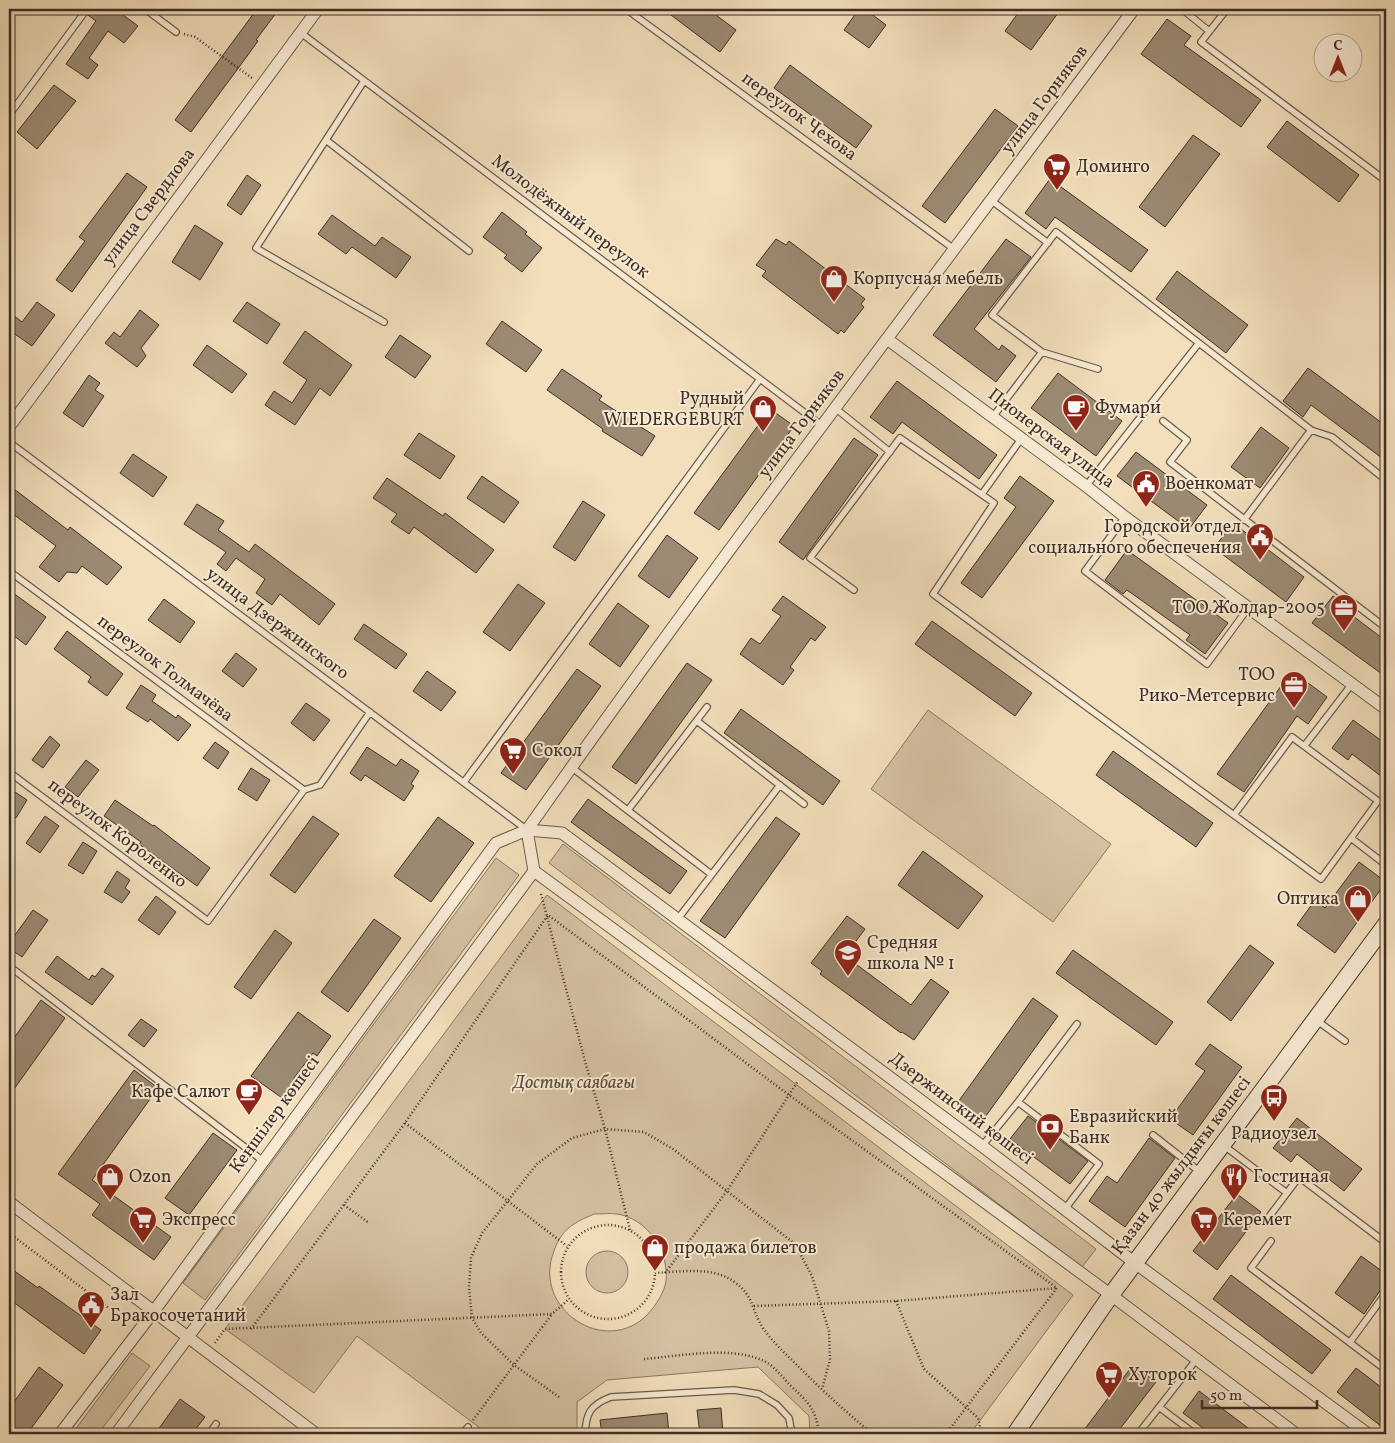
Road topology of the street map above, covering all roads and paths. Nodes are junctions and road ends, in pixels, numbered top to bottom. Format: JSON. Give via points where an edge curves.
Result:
{"nodes":[{"id":1,"x":87,"y":9,"type":"edge"},
{"id":2,"x":145,"y":9,"type":"edge"},
{"id":3,"x":318,"y":9,"type":"edge"},
{"id":4,"x":626,"y":9,"type":"edge"},
{"id":5,"x":1134,"y":9,"type":"edge"},
{"id":6,"x":1182,"y":9,"type":"edge"},
{"id":7,"x":1227,"y":9,"type":"edge"},
{"id":8,"x":1209,"y":31,"type":"junction"},
{"id":9,"x":176,"y":32,"type":"joint"},
{"id":10,"x":301,"y":33,"type":"junction"},
{"id":11,"x":364,"y":81,"type":"junction"},
{"id":12,"x":262,"y":85,"type":"junction"},
{"id":13,"x":9,"y":115,"type":"edge"},
{"id":14,"x":326,"y":140,"type":"junction"},
{"id":15,"x":1386,"y":181,"type":"edge"},
{"id":16,"x":992,"y":201,"type":"junction"},
{"id":17,"x":1048,"y":243,"type":"junction"},
{"id":18,"x":954,"y":249,"type":"junction"},
{"id":19,"x":469,"y":250,"type":"dead end"},
{"id":20,"x":384,"y":322,"type":"dead end"},
{"id":21,"x":887,"y":339,"type":"junction"},
{"id":22,"x":1199,"y":343,"type":"junction"},
{"id":23,"x":1042,"y":352,"type":"junction"},
{"id":24,"x":1098,"y":369,"type":"dead end"},
{"id":25,"x":760,"y":379,"type":"junction"},
{"id":26,"x":835,"y":408,"type":"junction"},
{"id":27,"x":992,"y":418,"type":"junction"},
{"id":28,"x":1163,"y":422,"type":"dead end"},
{"id":29,"x":821,"y":425,"type":"junction"},
{"id":30,"x":9,"y":427,"type":"edge"},
{"id":31,"x":1311,"y":430,"type":"junction"},
{"id":32,"x":1021,"y":439,"type":"junction"},
{"id":33,"x":9,"y":442,"type":"edge"},
{"id":34,"x":890,"y":452,"type":"junction"},
{"id":35,"x":1386,"y":480,"type":"edge"},
{"id":36,"x":1086,"y":486,"type":"junction"},
{"id":37,"x":982,"y":494,"type":"junction"},
{"id":38,"x":1124,"y":517,"type":"junction"},
{"id":39,"x":1244,"y":520,"type":"junction"},
{"id":40,"x":9,"y":571,"type":"edge"},
{"id":41,"x":854,"y":590,"type":"dead end"},
{"id":42,"x":1248,"y":607,"type":"junction"},
{"id":43,"x":1386,"y":628,"type":"edge"},
{"id":44,"x":1352,"y":684,"type":"junction"},
{"id":45,"x":707,"y":707,"type":"dead end"},
{"id":46,"x":1386,"y":709,"type":"edge"},
{"id":47,"x":370,"y":712,"type":"junction"},
{"id":48,"x":697,"y":721,"type":"junction"},
{"id":49,"x":1306,"y":745,"type":"junction"},
{"id":50,"x":571,"y":767,"type":"junction"},
{"id":51,"x":9,"y":772,"type":"edge"},
{"id":52,"x":464,"y":782,"type":"junction"},
{"id":53,"x":780,"y":785,"type":"junction"},
{"id":54,"x":304,"y":790,"type":"junction"},
{"id":55,"x":804,"y":804,"type":"dead end"},
{"id":56,"x":628,"y":810,"type":"junction"},
{"id":57,"x":1234,"y":816,"type":"junction"},
{"id":58,"x":527,"y":830,"type":"junction"},
{"id":59,"x":1351,"y":838,"type":"junction"},
{"id":60,"x":1386,"y":865,"type":"edge"},
{"id":61,"x":534,"y":871,"type":"junction"},
{"id":62,"x":711,"y":874,"type":"junction"},
{"id":63,"x":548,"y":916,"type":"junction"},
{"id":64,"x":677,"y":920,"type":"junction"},
{"id":65,"x":1386,"y":924,"type":"edge"},
{"id":66,"x":9,"y":966,"type":"edge"},
{"id":67,"x":1316,"y":1020,"type":"junction"},
{"id":68,"x":1077,"y":1024,"type":"dead end"},
{"id":69,"x":1345,"y":1041,"type":"dead end"},
{"id":70,"x":806,"y":1070,"type":"junction"},
{"id":71,"x":790,"y":1095,"type":"junction"},
{"id":72,"x":1018,"y":1102,"type":"junction"},
{"id":73,"x":405,"y":1123,"type":"junction"},
{"id":74,"x":605,"y":1129,"type":"junction"},
{"id":75,"x":1153,"y":1135,"type":"dead end"},
{"id":76,"x":1222,"y":1145,"type":"junction"},
{"id":77,"x":982,"y":1146,"type":"junction"},
{"id":78,"x":263,"y":1161,"type":"junction"},
{"id":79,"x":1201,"y":1173,"type":"junction"},
{"id":80,"x":727,"y":1192,"type":"junction"},
{"id":81,"x":1287,"y":1193,"type":"junction"},
{"id":82,"x":507,"y":1201,"type":"junction"},
{"id":83,"x":9,"y":1202,"type":"edge"},
{"id":84,"x":344,"y":1205,"type":"junction"},
{"id":85,"x":1065,"y":1208,"type":"junction"},
{"id":86,"x":1268,"y":1218,"type":"dead end"},
{"id":87,"x":369,"y":1223,"type":"dead end"},
{"id":88,"x":630,"y":1230,"type":"junction"},
{"id":89,"x":9,"y":1233,"type":"edge"},
{"id":90,"x":1271,"y":1241,"type":"dead end"},
{"id":91,"x":1386,"y":1243,"type":"edge"},
{"id":92,"x":567,"y":1247,"type":"junction"},
{"id":93,"x":1135,"y":1263,"type":"junction"},
{"id":94,"x":665,"y":1272,"type":"junction"},
{"id":95,"x":655,"y":1273,"type":"junction"},
{"id":96,"x":1057,"y":1288,"type":"junction"},
{"id":97,"x":1386,"y":1293,"type":"edge"},
{"id":98,"x":1111,"y":1295,"type":"junction"},
{"id":99,"x":569,"y":1299,"type":"junction"},
{"id":100,"x":896,"y":1301,"type":"junction"},
{"id":101,"x":821,"y":1304,"type":"junction"},
{"id":102,"x":754,"y":1306,"type":"junction"},
{"id":103,"x":154,"y":1311,"type":"junction"},
{"id":104,"x":552,"y":1314,"type":"junction"},
{"id":105,"x":472,"y":1318,"type":"junction"},
{"id":106,"x":126,"y":1320,"type":"dead end"},
{"id":107,"x":251,"y":1329,"type":"junction"},
{"id":108,"x":189,"y":1338,"type":"junction"},
{"id":109,"x":1350,"y":1342,"type":"junction"},
{"id":110,"x":208,"y":1353,"type":"junction"},
{"id":111,"x":644,"y":1359,"type":"dead end"},
{"id":112,"x":1196,"y":1360,"type":"junction"},
{"id":113,"x":514,"y":1365,"type":"junction"},
{"id":114,"x":1386,"y":1370,"type":"edge"},
{"id":115,"x":822,"y":1389,"type":"junction"},
{"id":116,"x":559,"y":1397,"type":"dead end"},
{"id":117,"x":966,"y":1407,"type":"junction"},
{"id":118,"x":1159,"y":1407,"type":"junction"},
{"id":119,"x":216,"y":1424,"type":"dead end"},
{"id":120,"x":468,"y":1427,"type":"joint"},
{"id":121,"x":60,"y":1434,"type":"edge"},
{"id":122,"x":116,"y":1434,"type":"edge"},
{"id":123,"x":209,"y":1434,"type":"edge"},
{"id":124,"x":316,"y":1434,"type":"edge"},
{"id":125,"x":462,"y":1434,"type":"edge"},
{"id":126,"x":585,"y":1434,"type":"edge"},
{"id":127,"x":792,"y":1434,"type":"edge"},
{"id":128,"x":819,"y":1434,"type":"edge"},
{"id":129,"x":873,"y":1434,"type":"edge"},
{"id":130,"x":946,"y":1434,"type":"edge"},
{"id":131,"x":976,"y":1434,"type":"edge"},
{"id":132,"x":1015,"y":1434,"type":"edge"},
{"id":133,"x":1138,"y":1434,"type":"edge"},
{"id":134,"x":1195,"y":1434,"type":"edge"},
{"id":135,"x":1294,"y":1434,"type":"edge"},
{"id":136,"x":1368,"y":1434,"type":"edge"}],
"edges":[{"from":1,"to":13,"type":"lane"},
{"from":2,"to":9,"type":"lane"},
{"from":3,"to":10,"type":"street","name":"улица Свердлова"},
{"from":4,"to":18,"type":"lane","name":"переулок Чехова"},
{"from":5,"to":16,"type":"street","name":"улица Горняков"},
{"from":6,"to":8,"type":"lane"},
{"from":7,"to":8,"type":"lane"},
{"from":8,"to":15,"type":"lane","via":[[1201,42]]},
{"from":9,"to":12,"type":"path","via":[[195,37]]},
{"from":10,"to":11,"type":"lane","name":"Молодёжный переулок"},
{"from":10,"to":12,"type":"street","name":"улица Свердлова"},
{"from":11,"to":14,"type":"lane"},
{"from":11,"to":25,"type":"lane","name":"Молодёжный переулок"},
{"from":12,"to":30,"type":"street","name":"улица Свердлова"},
{"from":14,"to":19,"type":"lane"},
{"from":14,"to":20,"type":"lane","via":[[256,248]]},
{"from":16,"to":17,"type":"lane"},
{"from":16,"to":18,"type":"street","name":"улица Горняков"},
{"from":17,"to":22,"type":"lane","via":[[1056,232]]},
{"from":17,"to":23,"type":"lane","via":[[992,315]]},
{"from":18,"to":21,"type":"street","name":"улица Горняков"},
{"from":21,"to":26,"type":"street","name":"улица Горняков"},
{"from":21,"to":27,"type":"street","name":"Пионерская улица"},
{"from":22,"to":31,"type":"lane"},
{"from":22,"to":36,"type":"lane"},
{"from":23,"to":24,"type":"lane"},
{"from":23,"to":27,"type":"lane"},
{"from":25,"to":29,"type":"lane","name":"Молодёжный переулок"},
{"from":25,"to":52,"type":"lane"},
{"from":26,"to":29,"type":"street","name":"улица Горняков"},
{"from":26,"to":34,"type":"lane"},
{"from":27,"to":32,"type":"street","name":"Пионерская улица"},
{"from":28,"to":39,"type":"lane","via":[[1187,440],[1170,462]]},
{"from":29,"to":50,"type":"street","name":"улица Горняков"},
{"from":31,"to":35,"type":"lane","via":[[1332,437]]},
{"from":31,"to":39,"type":"lane"},
{"from":32,"to":36,"type":"street","name":"Пионерская улица"},
{"from":32,"to":37,"type":"lane"},
{"from":33,"to":47,"type":"lane","name":"улица Дзержинского"},
{"from":34,"to":37,"type":"lane","via":[[900,438]]},
{"from":34,"to":41,"type":"lane","via":[[810,558]]},
{"from":36,"to":38,"type":"street","name":"Пионерская улица"},
{"from":37,"to":57,"type":"lane","via":[[994,503],[933,594]]},
{"from":38,"to":42,"type":"street","name":"Пионерская улица"},
{"from":38,"to":42,"type":"lane","via":[[1085,571],[1207,664]]},
{"from":39,"to":43,"type":"lane"},
{"from":40,"to":54,"type":"lane","name":"переулок Толмачёва"},
{"from":42,"to":44,"type":"street","name":"Пионерская улица"},
{"from":44,"to":46,"type":"street","name":"Пионерская улица"},
{"from":44,"to":49,"type":"lane"},
{"from":45,"to":48,"type":"lane"},
{"from":47,"to":52,"type":"lane","name":"улица Дзержинского"},
{"from":47,"to":54,"type":"lane","via":[[320,785]]},
{"from":48,"to":53,"type":"lane"},
{"from":48,"to":56,"type":"lane"},
{"from":49,"to":57,"type":"lane","via":[[1292,737]]},
{"from":49,"to":59,"type":"lane","via":[[1378,801]]},
{"from":50,"to":56,"type":"lane"},
{"from":50,"to":58,"type":"street","name":"улица Горняков"},
{"from":51,"to":54,"type":"lane","name":"переулок Короленко","via":[[208,921]]},
{"from":52,"to":58,"type":"lane","name":"улица Дзержинского"},
{"from":53,"to":55,"type":"lane"},
{"from":53,"to":62,"type":"lane"},
{"from":56,"to":62,"type":"lane"},
{"from":57,"to":59,"type":"lane","via":[[1321,879]]},
{"from":58,"to":61,"type":"street"},
{"from":58,"to":64,"type":"street","name":"Дзержинский көшесі","via":[[562,833]]},
{"from":58,"to":78,"type":"street","name":"Кеншілер көшесі","via":[[496,843]]},
{"from":59,"to":60,"type":"lane"},
{"from":61,"to":63,"type":"path"},
{"from":61,"to":70,"type":"street"},
{"from":61,"to":108,"type":"street"},
{"from":62,"to":64,"type":"lane"},
{"from":63,"to":71,"type":"path"},
{"from":63,"to":73,"type":"path"},
{"from":63,"to":74,"type":"path"},
{"from":64,"to":77,"type":"street","name":"Дзержинский көшесі"},
{"from":65,"to":67,"type":"street","name":"Қазан 40 жылдығы көшесі"},
{"from":66,"to":78,"type":"lane"},
{"from":67,"to":69,"type":"lane"},
{"from":67,"to":76,"type":"street","name":"Қазан 40 жылдығы көшесі"},
{"from":68,"to":72,"type":"lane"},
{"from":70,"to":71,"type":"path"},
{"from":70,"to":98,"type":"street"},
{"from":71,"to":80,"type":"path"},
{"from":71,"to":96,"type":"path"},
{"from":72,"to":77,"type":"lane"},
{"from":72,"to":85,"type":"lane","via":[[1099,1164]]},
{"from":73,"to":82,"type":"path"},
{"from":73,"to":84,"type":"path"},
{"from":74,"to":80,"type":"path","via":[[644,1132],[673,1149]]},
{"from":74,"to":82,"type":"path","via":[[572,1138],[537,1164]]},
{"from":74,"to":88,"type":"path"},
{"from":75,"to":79,"type":"lane"},
{"from":76,"to":79,"type":"street","name":"Қазан 40 жылдығы көшесі"},
{"from":76,"to":81,"type":"lane"},
{"from":77,"to":85,"type":"street","name":"Дзержинский көшесі"},
{"from":78,"to":103,"type":"street","name":"Кеншілер көшесі"},
{"from":79,"to":93,"type":"street","name":"Қазан 40 жылдығы көшесі"},
{"from":80,"to":94,"type":"path"},
{"from":80,"to":101,"type":"path","via":[[795,1244],[812,1276]]},
{"from":81,"to":86,"type":"lane"},
{"from":81,"to":91,"type":"lane","via":[[1299,1177]]},
{"from":82,"to":92,"type":"path"},
{"from":82,"to":105,"type":"path","via":[[482,1233],[471,1258]]},
{"from":83,"to":103,"type":"street"},
{"from":84,"to":87,"type":"path"},
{"from":84,"to":107,"type":"path"},
{"from":85,"to":93,"type":"street","name":"Дзержинский көшесі"},
{"from":88,"to":92,"type":"path","via":[[613,1225],[595,1226],[579,1234]]},
{"from":88,"to":95,"type":"path","via":[[644,1241],[652,1256]]},
{"from":89,"to":106,"type":"path"},
{"from":90,"to":109,"type":"lane","via":[[1251,1268]]},
{"from":92,"to":99,"type":"path","via":[[561,1264],[561,1282]]},
{"from":93,"to":98,"type":"street","name":"Қазан 40 жылдығы көшесі"},
{"from":93,"to":136,"type":"street","name":"Дзержинский көшесі"},
{"from":94,"to":95,"type":"path"},
{"from":94,"to":102,"type":"path","via":[[714,1273],[732,1280],[747,1293]]},
{"from":95,"to":99,"type":"path","via":[[652,1290],[643,1304],[629,1314],[613,1319],[596,1318],[581,1311]]},
{"from":96,"to":100,"type":"path"},
{"from":96,"to":117,"type":"path"},
{"from":97,"to":109,"type":"lane"},
{"from":98,"to":112,"type":"street"},
{"from":98,"to":132,"type":"street","name":"Қазан 40 жылдығы көшесі"},
{"from":99,"to":104,"type":"path"},
{"from":100,"to":101,"type":"path"},
{"from":100,"to":117,"type":"path","via":[[924,1369]]},
{"from":101,"to":102,"type":"path"},
{"from":101,"to":115,"type":"path","via":[[829,1331],[830,1360]]},
{"from":102,"to":115,"type":"path","via":[[762,1327]]},
{"from":103,"to":108,"type":"street"},
{"from":103,"to":121,"type":"street","name":"Кеншілер көшесі"},
{"from":104,"to":105,"type":"path"},
{"from":104,"to":113,"type":"path"},
{"from":105,"to":107,"type":"path"},
{"from":105,"to":113,"type":"path","via":[[481,1333]]},
{"from":107,"to":110,"type":"path","via":[[225,1329]]},
{"from":108,"to":110,"type":"street"},
{"from":108,"to":122,"type":"street"},
{"from":109,"to":114,"type":"lane"},
{"from":110,"to":124,"type":"street"},
{"from":111,"to":128,"type":"path","via":[[721,1353],[746,1355],[767,1363],[809,1403],[817,1419]]},
{"from":112,"to":118,"type":"lane"},
{"from":112,"to":135,"type":"street"},
{"from":113,"to":116,"type":"path"},
{"from":113,"to":120,"type":"path"},
{"from":115,"to":129,"type":"path"},
{"from":117,"to":130,"type":"path"},
{"from":117,"to":131,"type":"path","via":[[978,1418],[980,1425]]},
{"from":118,"to":133,"type":"lane"},
{"from":118,"to":134,"type":"lane"},
{"from":119,"to":123,"type":"lane"},
{"from":120,"to":125,"type":"lane"},
{"from":126,"to":127,"type":"lane","via":[[589,1412],[597,1402],[611,1397],[734,1390],[759,1394],[777,1405],[789,1418]]}]}
